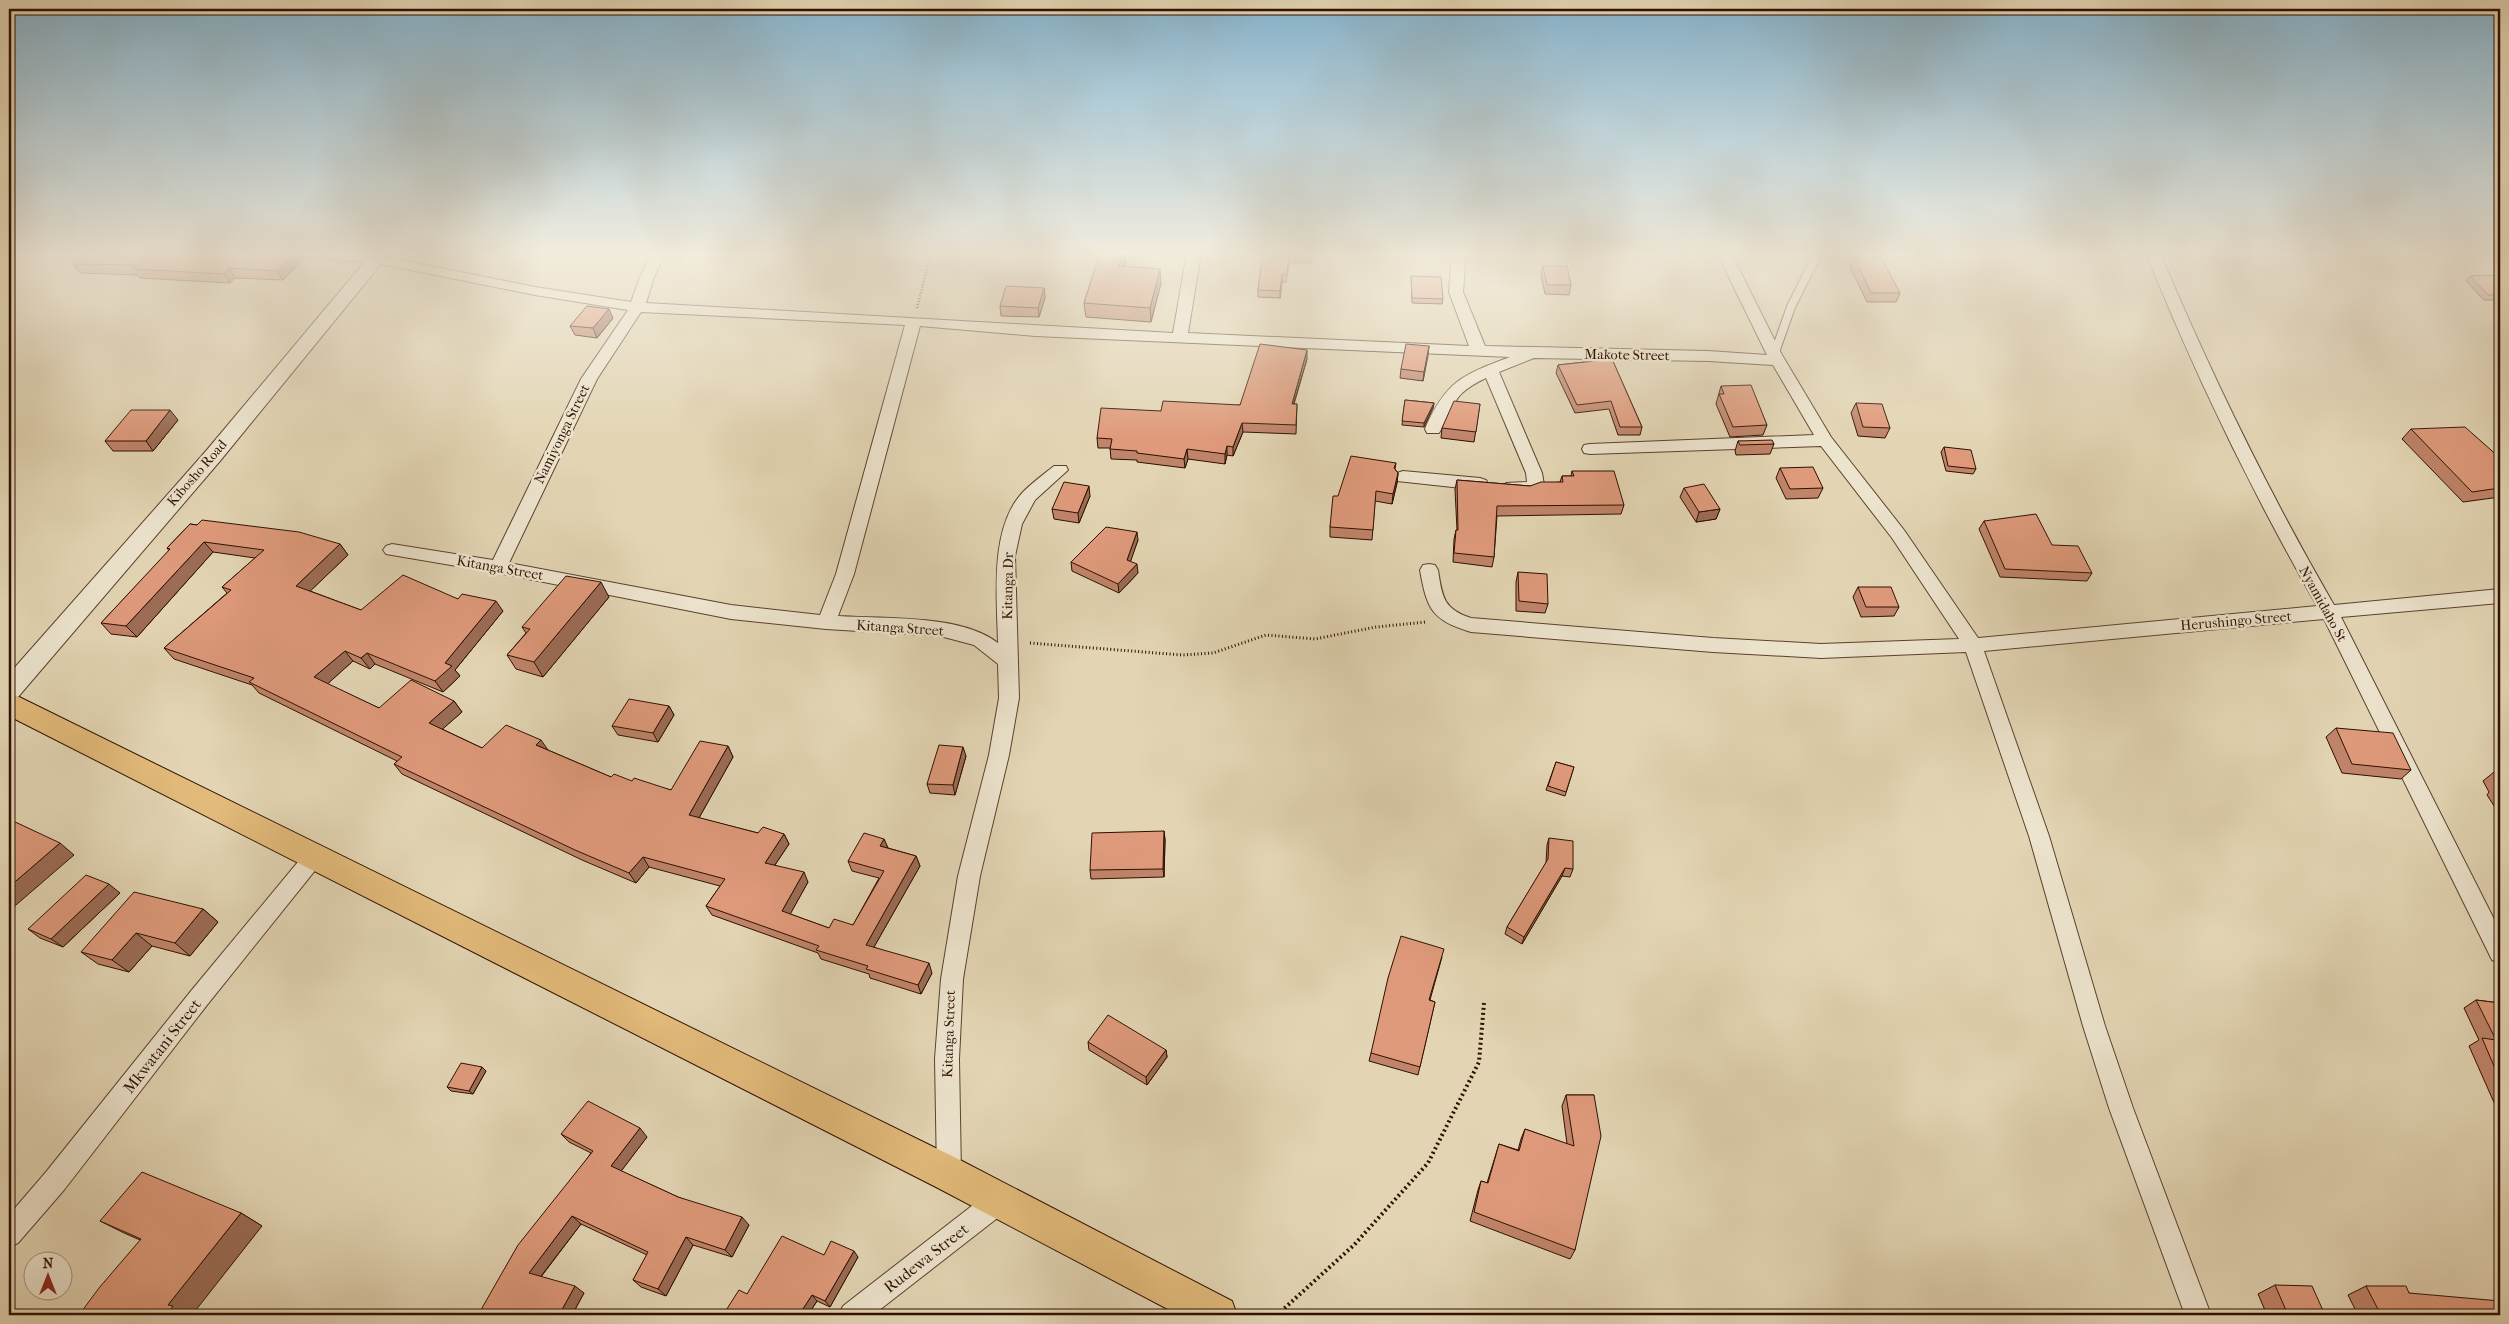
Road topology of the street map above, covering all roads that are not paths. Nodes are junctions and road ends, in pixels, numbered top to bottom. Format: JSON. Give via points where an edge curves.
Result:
{"nodes":[{"id":1,"x":330,"y":315,"type":"edge"},
{"id":2,"x":631,"y":315,"type":"edge"},
{"id":3,"x":799,"y":315,"type":"edge"},
{"id":4,"x":1184,"y":315,"type":"edge"},
{"id":5,"x":1465,"y":315,"type":"edge"},
{"id":6,"x":1755,"y":315,"type":"edge"},
{"id":7,"x":1789,"y":315,"type":"edge"},
{"id":8,"x":2178,"y":315,"type":"edge"},
{"id":9,"x":914,"y":321,"type":"junction"},
{"id":10,"x":1180,"y":337,"type":"junction"},
{"id":11,"x":1479,"y":351,"type":"junction"},
{"id":12,"x":1536,"y":352,"type":"junction"},
{"id":13,"x":1777,"y":358,"type":"junction"},
{"id":14,"x":1492,"y":371,"type":"junction"},
{"id":15,"x":1433,"y":429,"type":"dead end"},
{"id":16,"x":1825,"y":440,"type":"junction"},
{"id":17,"x":1590,"y":449,"type":"dead end"},
{"id":18,"x":1060,"y":470,"type":"dead end"},
{"id":19,"x":1403,"y":477,"type":"dead end"},
{"id":20,"x":392,"y":550,"type":"dead end"},
{"id":21,"x":498,"y":566,"type":"junction"},
{"id":22,"x":1429,"y":570,"type":"dead end"},
{"id":23,"x":2500,"y":596,"type":"edge"},
{"id":24,"x":2330,"y":613,"type":"junction"},
{"id":25,"x":826,"y":622,"type":"junction"},
{"id":26,"x":1972,"y":645,"type":"junction"},
{"id":27,"x":1007,"y":661,"type":"junction"},
{"id":28,"x":9,"y":690,"type":"edge"},
{"id":29,"x":9,"y":703,"type":"edge"},
{"id":30,"x":314,"y":858,"type":"junction"},
{"id":31,"x":2500,"y":952,"type":"edge"},
{"id":32,"x":949,"y":1174,"type":"junction"},
{"id":33,"x":1000,"y":1200,"type":"junction"},
{"id":34,"x":9,"y":1234,"type":"edge"},
{"id":35,"x":852,"y":1315,"type":"edge"},
{"id":36,"x":1218,"y":1315,"type":"edge"},
{"id":37,"x":2198,"y":1315,"type":"edge"}],
"edges":[{"from":1,"to":28,"type":"street","name":"Kibosho Road","via":[[213,456]]},
{"from":2,"to":21,"type":"street","name":"Namiyonga Street","via":[[589,379]]},
{"from":3,"to":9,"type":"street","name":"Makote Street"},
{"from":4,"to":10,"type":"street"},
{"from":5,"to":11,"type":"street"},
{"from":6,"to":13,"type":"street"},
{"from":7,"to":13,"type":"lane"},
{"from":8,"to":24,"type":"street","name":"Nyamidaho St","via":[[2228,423]]},
{"from":9,"to":10,"type":"street","name":"Makote Street"},
{"from":9,"to":25,"type":"street","via":[[845,574]]},
{"from":10,"to":11,"type":"street","name":"Makote Street"},
{"from":11,"to":12,"type":"street","name":"Makote Street"},
{"from":12,"to":13,"type":"street","name":"Makote Street"},
{"from":12,"to":14,"type":"street"},
{"from":13,"to":16,"type":"street"},
{"from":14,"to":15,"type":"street","via":[[1458,388],[1449,397]]},
{"from":14,"to":19,"type":"street","via":[[1536,485],[1528,488]]},
{"from":16,"to":17,"type":"street"},
{"from":16,"to":26,"type":"street","via":[[1898,534]]},
{"from":18,"to":27,"type":"street","name":"Kitanga Dr","via":[[1029,496],[1013,524],[1006,556]]},
{"from":20,"to":21,"type":"street","name":"Kitanga Street"},
{"from":21,"to":25,"type":"street","name":"Kitanga Street","via":[[731,612]]},
{"from":22,"to":26,"type":"street","name":"Herushingo Street","via":[[1438,608],[1452,620],[1471,625],[1821,651]]},
{"from":23,"to":24,"type":"street","name":"Herushingo Street"},
{"from":24,"to":26,"type":"street","name":"Herushingo Street"},
{"from":24,"to":31,"type":"street","name":"Nyamidaho St"},
{"from":25,"to":27,"type":"street","name":"Kitanga Street","via":[[940,629],[980,639]]},
{"from":26,"to":37,"type":"street","via":[[2039,836],[2121,1108]]},
{"from":27,"to":32,"type":"street","name":"Kitanga Street","via":[[1009,698],[999,755],[969,876],[952,979],[947,1059]]},
{"from":29,"to":30,"type":"highway"},
{"from":30,"to":32,"type":"highway"},
{"from":30,"to":34,"type":"street","name":"Mkwatani Street"},
{"from":32,"to":33,"type":"highway"},
{"from":33,"to":35,"type":"street","name":"Rudewa Street"},
{"from":33,"to":36,"type":"highway"}]}
